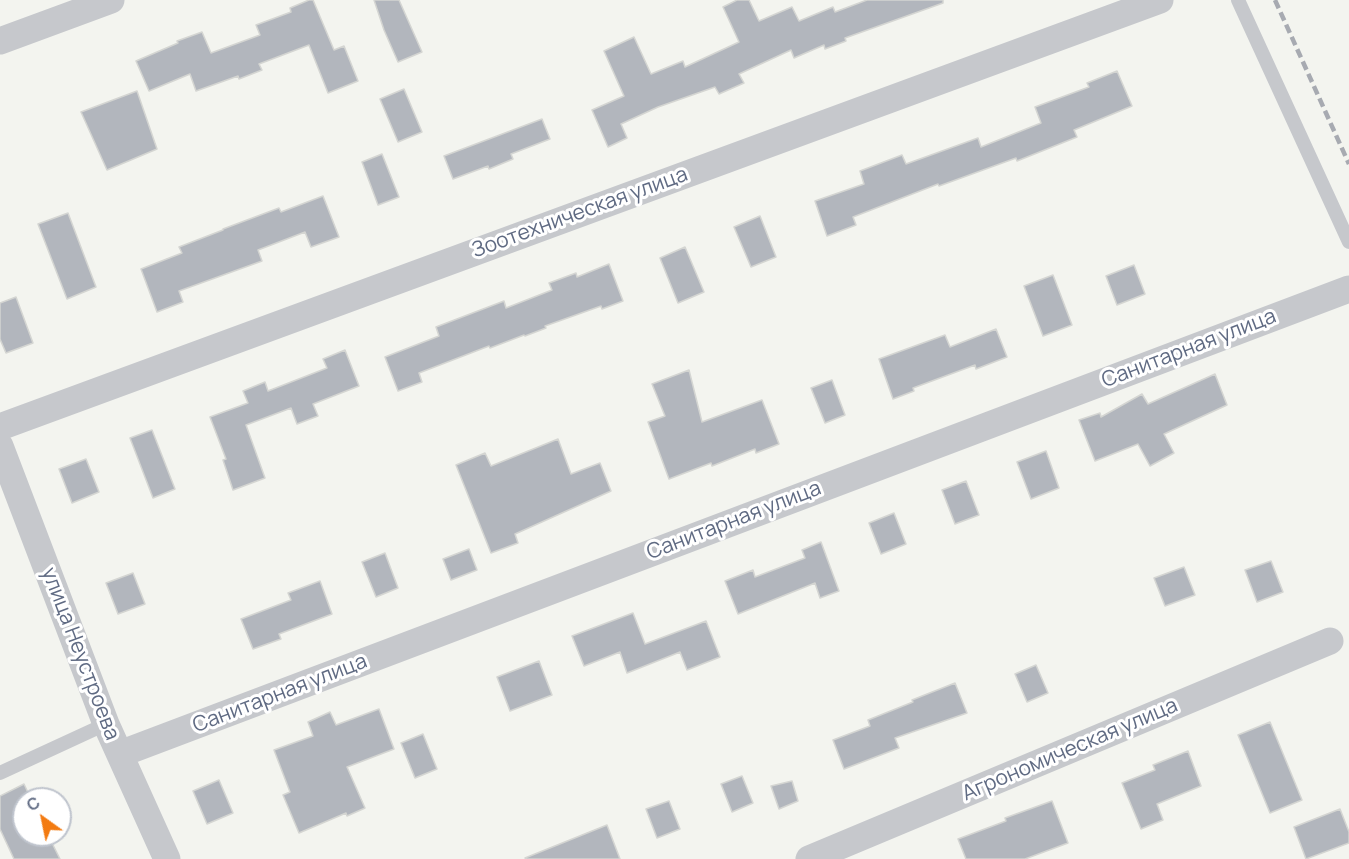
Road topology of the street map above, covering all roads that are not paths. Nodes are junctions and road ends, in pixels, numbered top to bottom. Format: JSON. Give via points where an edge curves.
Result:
{"nodes":[{"id":1,"x":111,"y":0,"type":"edge"},
{"id":2,"x":1160,"y":0,"type":"edge"},
{"id":3,"x":1238,"y":0,"type":"edge"},
{"id":4,"x":0,"y":41,"type":"edge"},
{"id":5,"x":1349,"y":242,"type":"edge"},
{"id":6,"x":1349,"y":289,"type":"edge"},
{"id":7,"x":0,"y":427,"type":"edge"},
{"id":8,"x":0,"y":446,"type":"edge"},
{"id":9,"x":1330,"y":641,"type":"dead end"},
{"id":10,"x":106,"y":724,"type":"junction"},
{"id":11,"x":120,"y":754,"type":"junction"},
{"id":12,"x":0,"y":773,"type":"edge"},
{"id":13,"x":167,"y":859,"type":"edge"},
{"id":14,"x":809,"y":859,"type":"edge"}],
"edges":[{"from":1,"to":4,"type":"street"},
{"from":2,"to":7,"type":"street","name":"Зоотехническая улица"},
{"from":3,"to":5,"type":"lane"},
{"from":6,"to":11,"type":"street","name":"Санитарная улица"},
{"from":8,"to":10,"type":"street","name":"улица Неустроева"},
{"from":9,"to":14,"type":"street","name":"Агрономическая улица"},
{"from":10,"to":11,"type":"street","name":"улица Неустроева"},
{"from":10,"to":12,"type":"lane"},
{"from":11,"to":13,"type":"street","name":"улица Неустроева"}]}
